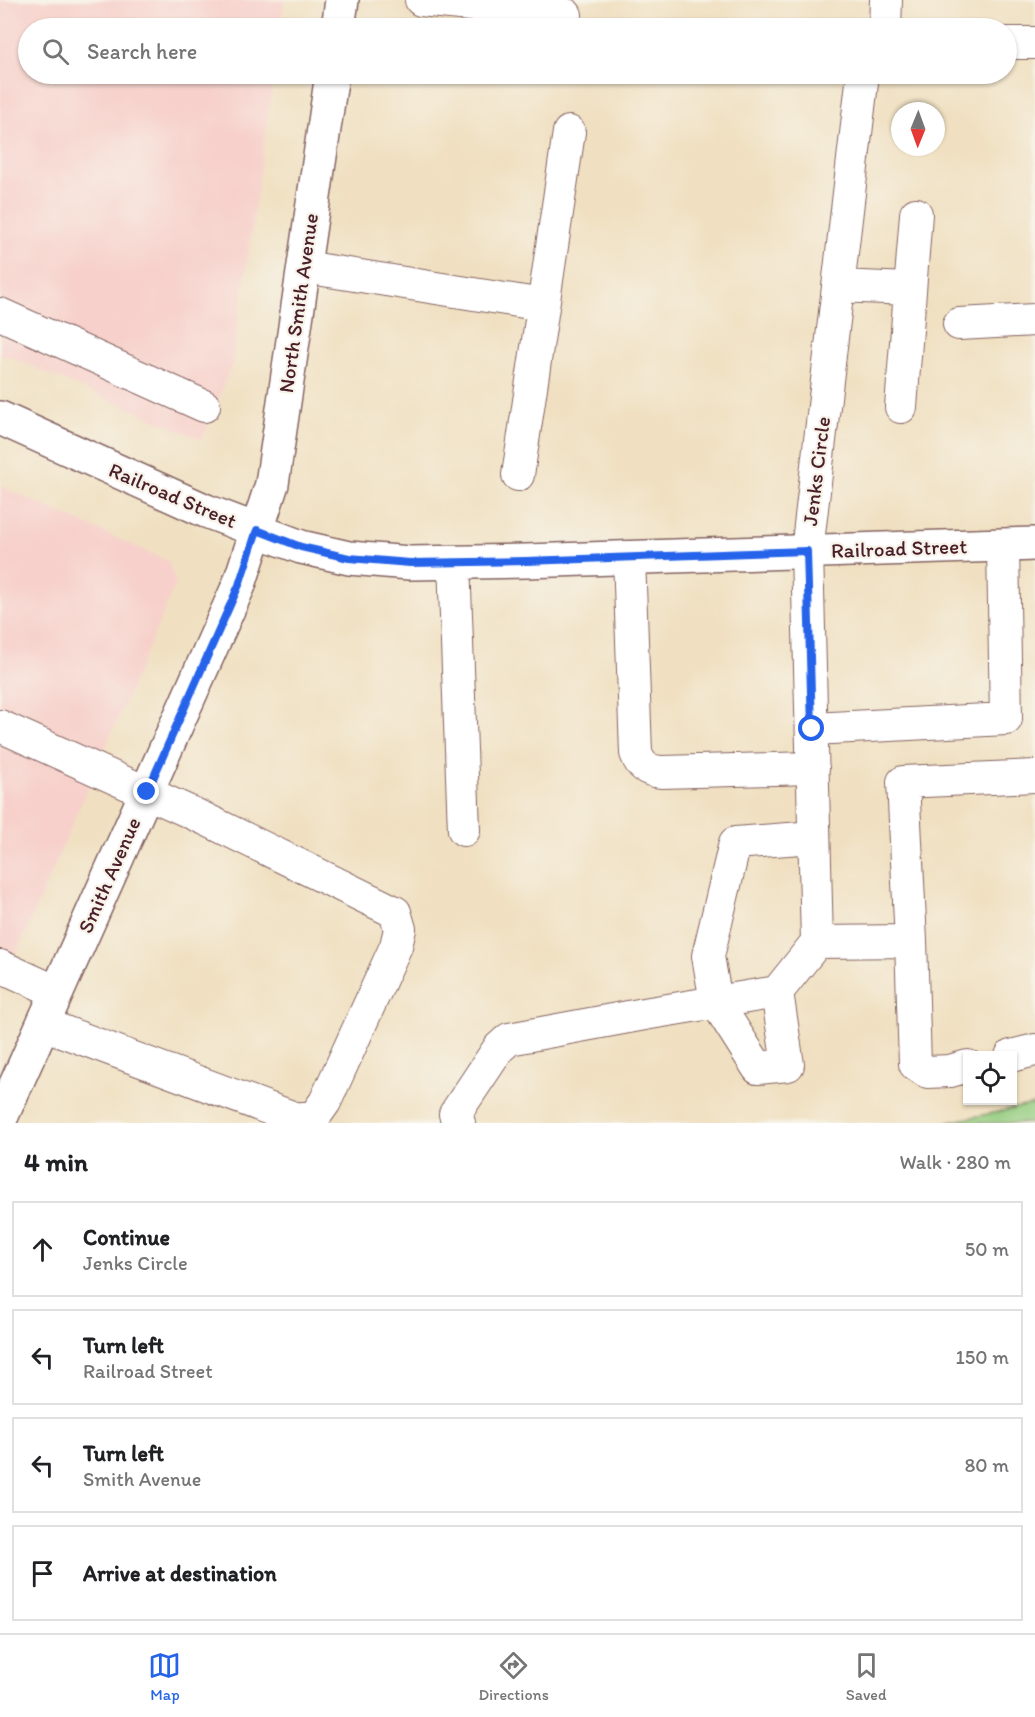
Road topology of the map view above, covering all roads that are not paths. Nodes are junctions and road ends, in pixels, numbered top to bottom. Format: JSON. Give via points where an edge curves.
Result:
{"nodes":[{"id":1,"x":342,"y":0,"type":"edge"},
{"id":2,"x":886,"y":0,"type":"edge"},
{"id":3,"x":440,"y":1,"type":"edge"},
{"id":4,"x":566,"y":15,"type":"dead end"},
{"id":5,"x":339,"y":18,"type":"edge"},
{"id":6,"x":885,"y":18,"type":"edge"},
{"id":7,"x":1017,"y":43,"type":"edge"},
{"id":8,"x":1035,"y":43,"type":"edge"},
{"id":9,"x":331,"y":84,"type":"edge"},
{"id":10,"x":862,"y":84,"type":"edge"},
{"id":11,"x":569,"y":132,"type":"dead end"},
{"id":12,"x":916,"y":214,"type":"dead end"},
{"id":13,"x":304,"y":267,"type":"junction"},
{"id":14,"x":838,"y":286,"type":"junction"},
{"id":15,"x":909,"y":288,"type":"junction"},
{"id":16,"x":543,"y":305,"type":"junction"},
{"id":17,"x":0,"y":315,"type":"edge"},
{"id":18,"x":1035,"y":320,"type":"edge"},
{"id":19,"x":959,"y":324,"type":"dead end"},
{"id":20,"x":204,"y":406,"type":"dead end"},
{"id":21,"x":901,"y":407,"type":"dead end"},
{"id":22,"x":0,"y":418,"type":"edge"},
{"id":23,"x":518,"y":475,"type":"dead end"},
{"id":24,"x":257,"y":530,"type":"junction"},
{"id":25,"x":1035,"y":544,"type":"edge"},
{"id":26,"x":1003,"y":545,"type":"junction"},
{"id":27,"x":807,"y":551,"type":"junction"},
{"id":28,"x":629,"y":557,"type":"junction"},
{"id":29,"x":454,"y":562,"type":"junction"},
{"id":30,"x":0,"y":726,"type":"edge"},
{"id":31,"x":812,"y":729,"type":"junction"},
{"id":32,"x":813,"y":768,"type":"junction"},
{"id":33,"x":1035,"y":776,"type":"edge"},
{"id":34,"x":147,"y":792,"type":"junction"},
{"id":35,"x":464,"y":830,"type":"dead end"},
{"id":36,"x":814,"y":837,"type":"junction"},
{"id":37,"x":911,"y":941,"type":"junction"},
{"id":38,"x":817,"y":942,"type":"junction"},
{"id":39,"x":0,"y":966,"type":"edge"},
{"id":40,"x":57,"y":992,"type":"junction"},
{"id":41,"x":777,"y":993,"type":"junction"},
{"id":42,"x":716,"y":1002,"type":"junction"},
{"id":43,"x":43,"y":1024,"type":"junction"},
{"id":44,"x":1035,"y":1050,"type":"edge"},
{"id":45,"x":1017,"y":1054,"type":"edge"},
{"id":46,"x":963,"y":1067,"type":"edge"},
{"id":47,"x":0,"y":1120,"type":"edge"},
{"id":48,"x":459,"y":1123,"type":"edge"}],
"edges":[{"from":1,"to":5,"type":"main road"},
{"from":2,"to":6,"type":"street"},
{"from":3,"to":4,"type":"street"},
{"from":7,"to":8,"type":"street"},
{"from":9,"to":13,"type":"main road","name":"North Smith Avenue"},
{"from":10,"to":14,"type":"street","name":"Jenks Circle"},
{"from":11,"to":16,"type":"street"},
{"from":12,"to":15,"type":"street"},
{"from":13,"to":16,"type":"street"},
{"from":13,"to":24,"type":"main road","name":"North Smith Avenue","via":[[272,484]]},
{"from":14,"to":15,"type":"street"},
{"from":14,"to":27,"type":"street","name":"Jenks Circle"},
{"from":15,"to":21,"type":"street"},
{"from":16,"to":23,"type":"street"},
{"from":17,"to":20,"type":"street"},
{"from":18,"to":19,"type":"street"},
{"from":22,"to":24,"type":"main road","name":"Railroad Street"},
{"from":24,"to":29,"type":"main road","name":"Railroad Street","via":[[301,547],[349,558]]},
{"from":24,"to":34,"type":"main road","name":"Smith Avenue","via":[[239,585]]},
{"from":25,"to":26,"type":"main road","name":"Railroad Street"},
{"from":26,"to":27,"type":"main road","name":"Railroad Street"},
{"from":26,"to":31,"type":"street","via":[[1006,719]]},
{"from":27,"to":28,"type":"main road","name":"Railroad Street"},
{"from":27,"to":31,"type":"street","name":"Jenks Circle"},
{"from":28,"to":29,"type":"main road","name":"Railroad Street"},
{"from":28,"to":32,"type":"street","via":[[639,761],[646,769],[662,772]]},
{"from":29,"to":35,"type":"street"},
{"from":30,"to":34,"type":"street"},
{"from":31,"to":32,"type":"street","name":"Jenks Circle"},
{"from":32,"to":36,"type":"street","name":"Jenks Circle"},
{"from":33,"to":37,"type":"street","via":[[903,782]]},
{"from":34,"to":40,"type":"main road","name":"Smith Avenue"},
{"from":34,"to":43,"type":"street","via":[[395,912],[400,929],[391,956],[325,1102],[315,1116],[297,1119]]},
{"from":36,"to":38,"type":"street","name":"Jenks Circle"},
{"from":36,"to":42,"type":"street","via":[[735,843],[708,956]]},
{"from":37,"to":38,"type":"street"},
{"from":37,"to":46,"type":"street","via":[[915,1064],[927,1072]]},
{"from":38,"to":41,"type":"street"},
{"from":39,"to":40,"type":"street"},
{"from":40,"to":43,"type":"main road","name":"Smith Avenue"},
{"from":41,"to":42,"type":"street"},
{"from":41,"to":42,"type":"street","via":[[788,1065],[758,1068]]},
{"from":42,"to":48,"type":"street","via":[[509,1039],[454,1114]]},
{"from":43,"to":47,"type":"main road","name":"Smith Avenue"},
{"from":44,"to":45,"type":"street"}]}
